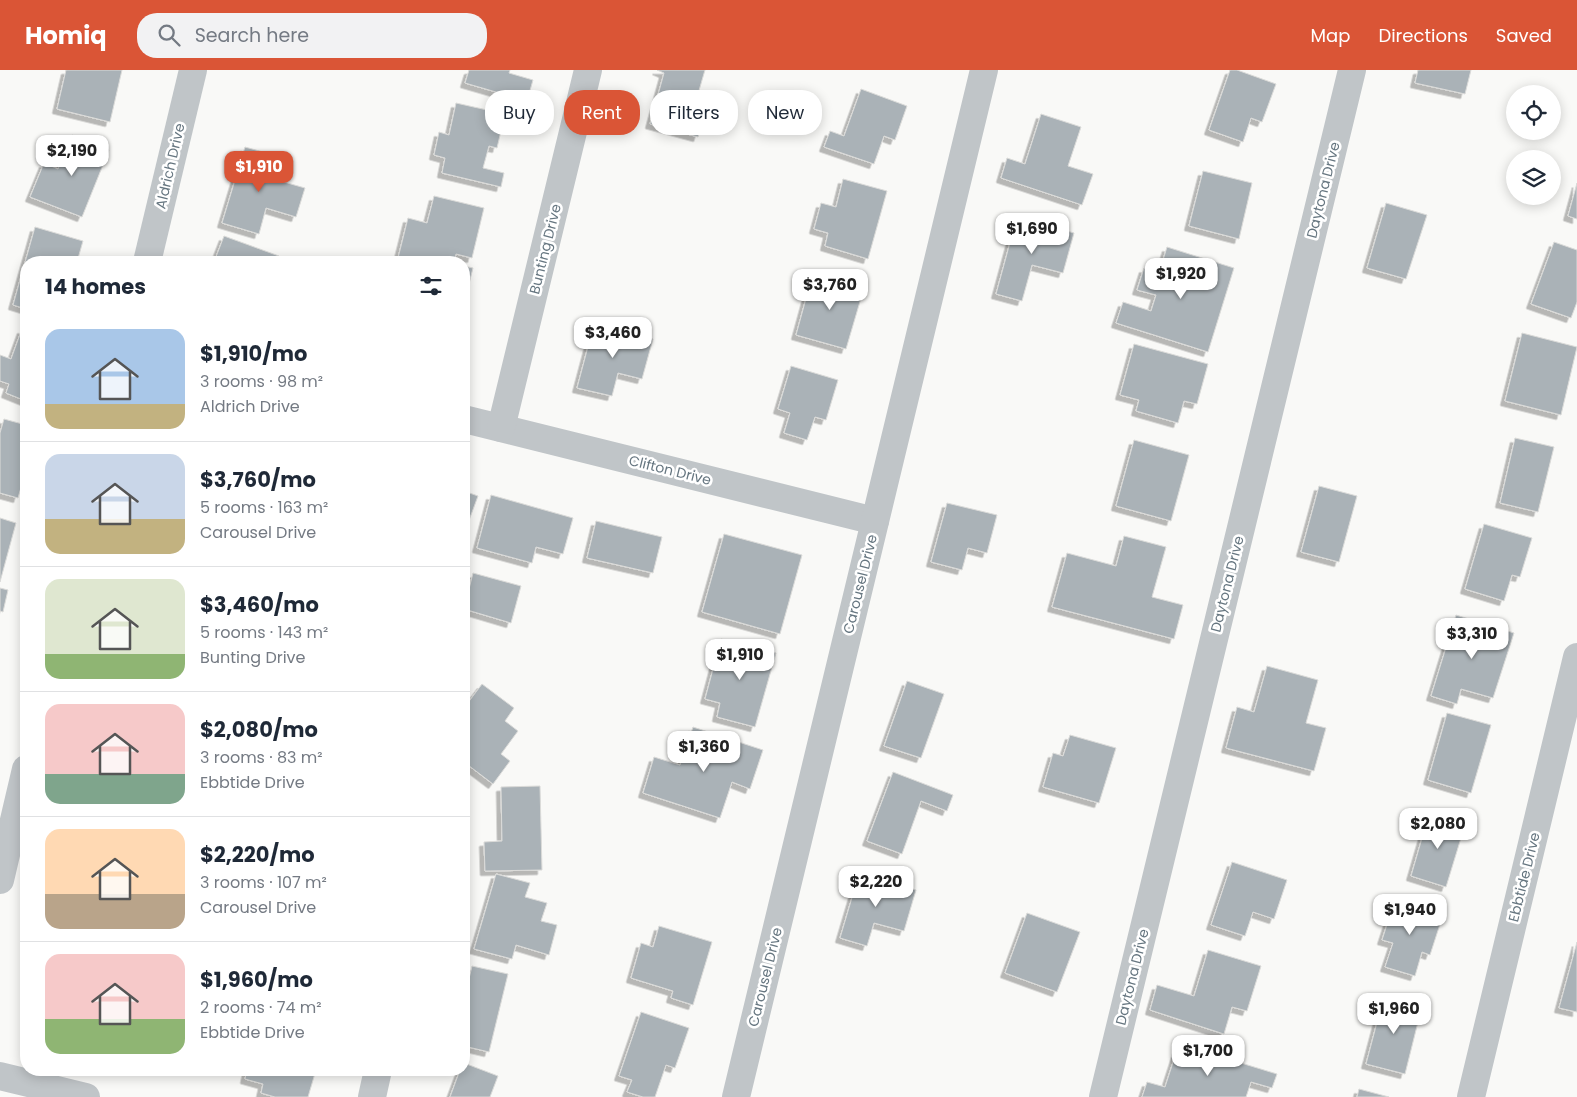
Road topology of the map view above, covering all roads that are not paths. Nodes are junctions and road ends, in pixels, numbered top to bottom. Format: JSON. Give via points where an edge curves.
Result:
{"nodes":[{"id":1,"x":193,"y":70,"type":"edge"},
{"id":2,"x":588,"y":70,"type":"edge"},
{"id":3,"x":984,"y":70,"type":"edge"},
{"id":4,"x":1352,"y":70,"type":"edge"},
{"id":5,"x":148,"y":256,"type":"edge"},
{"id":6,"x":470,"y":420,"type":"edge"},
{"id":7,"x":501,"y":428,"type":"junction"},
{"id":8,"x":875,"y":521,"type":"junction"},
{"id":9,"x":1577,"y":657,"type":"edge"},
{"id":10,"x":20,"y":795,"type":"edge"},
{"id":11,"x":0,"y":880,"type":"edge"},
{"id":12,"x":0,"y":1076,"type":"edge"},
{"id":13,"x":377,"y":1076,"type":"edge"},
{"id":14,"x":86,"y":1097,"type":"edge"},
{"id":15,"x":372,"y":1097,"type":"edge"},
{"id":16,"x":736,"y":1097,"type":"edge"},
{"id":17,"x":1103,"y":1097,"type":"edge"},
{"id":18,"x":1471,"y":1097,"type":"edge"}],
"edges":[{"from":1,"to":5,"type":"street","name":"Aldrich Drive"},
{"from":2,"to":7,"type":"street","name":"Bunting Drive"},
{"from":3,"to":8,"type":"street","name":"Carousel Drive"},
{"from":4,"to":17,"type":"street","name":"Daytona Drive"},
{"from":6,"to":7,"type":"street","name":"Clifton Drive"},
{"from":7,"to":8,"type":"street","name":"Clifton Drive"},
{"from":8,"to":16,"type":"street","name":"Carousel Drive"},
{"from":9,"to":18,"type":"street","name":"Ebbtide Drive"},
{"from":10,"to":11,"type":"street"},
{"from":12,"to":14,"type":"street"},
{"from":13,"to":15,"type":"street"}]}
